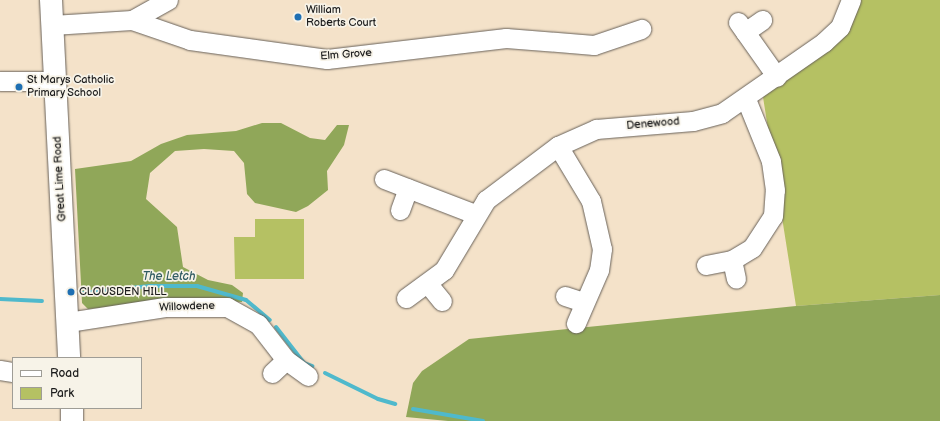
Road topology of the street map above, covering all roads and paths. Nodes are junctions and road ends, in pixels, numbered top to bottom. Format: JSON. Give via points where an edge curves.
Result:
{"nodes":[{"id":1,"x":51,"y":0,"type":"edge"},
{"id":2,"x":168,"y":0,"type":"edge"},
{"id":3,"x":851,"y":0,"type":"edge"},
{"id":4,"x":132,"y":20,"type":"junction"},
{"id":5,"x":762,"y":20,"type":"dead end"},
{"id":6,"x":52,"y":25,"type":"junction"},
{"id":7,"x":642,"y":29,"type":"dead end"},
{"id":8,"x":777,"y":77,"type":"junction"},
{"id":9,"x":0,"y":81,"type":"edge"},
{"id":10,"x":55,"y":81,"type":"junction"},
{"id":11,"x":746,"y":99,"type":"junction"},
{"id":12,"x":558,"y":146,"type":"junction"},
{"id":13,"x":384,"y":179,"type":"dead end"},
{"id":14,"x":408,"y":188,"type":"junction"},
{"id":15,"x":400,"y":210,"type":"dead end"},
{"id":16,"x":475,"y":214,"type":"junction"},
{"id":17,"x":732,"y":260,"type":"junction"},
{"id":18,"x":706,"y":265,"type":"dead end"},
{"id":19,"x":736,"y":279,"type":"dead end"},
{"id":20,"x":428,"y":284,"type":"junction"},
{"id":21,"x":565,"y":296,"type":"dead end"},
{"id":22,"x":406,"y":298,"type":"dead end"},
{"id":23,"x":442,"y":301,"type":"dead end"},
{"id":24,"x":584,"y":302,"type":"junction"},
{"id":25,"x":68,"y":322,"type":"junction"},
{"id":26,"x":576,"y":323,"type":"dead end"},
{"id":27,"x":69,"y":357,"type":"edge"},
{"id":28,"x":286,"y":360,"type":"junction"},
{"id":29,"x":0,"y":370,"type":"edge"},
{"id":30,"x":12,"y":372,"type":"edge"},
{"id":31,"x":272,"y":373,"type":"dead end"},
{"id":32,"x":308,"y":376,"type":"dead end"},
{"id":33,"x":72,"y":409,"type":"edge"},
{"id":34,"x":72,"y":421,"type":"edge"}],
"edges":[{"from":1,"to":6,"type":"main road","name":"Great Lime Road"},
{"from":2,"to":4,"type":"street"},
{"from":3,"to":8,"type":"street","name":"Denewood","via":[[833,34]]},
{"from":4,"to":6,"type":"street","name":"Elm Grove"},
{"from":4,"to":7,"type":"street","name":"Elm Grove","via":[[190,40],[327,58],[506,38],[594,45]]},
{"from":5,"to":8,"type":"street","via":[[741,27]]},
{"from":6,"to":10,"type":"main road","name":"Great Lime Road"},
{"from":8,"to":11,"type":"street","name":"Denewood"},
{"from":9,"to":10,"type":"street"},
{"from":10,"to":25,"type":"main road","name":"Great Lime Road"},
{"from":11,"to":12,"type":"street","name":"Denewood","via":[[710,118],[596,129]]},
{"from":11,"to":17,"type":"street","via":[[771,161],[775,204],[772,216],[759,240]]},
{"from":12,"to":16,"type":"street","name":"Denewood","via":[[498,189]]},
{"from":12,"to":24,"type":"street","via":[[591,201],[601,238],[599,270]]},
{"from":13,"to":14,"type":"street"},
{"from":14,"to":15,"type":"street"},
{"from":14,"to":16,"type":"street"},
{"from":16,"to":20,"type":"street","name":"Denewood","via":[[444,270]]},
{"from":17,"to":18,"type":"street"},
{"from":17,"to":19,"type":"street"},
{"from":20,"to":22,"type":"street","name":"Denewood"},
{"from":20,"to":23,"type":"street"},
{"from":21,"to":24,"type":"street"},
{"from":24,"to":26,"type":"street"},
{"from":25,"to":27,"type":"main road","name":"Great Lime Road"},
{"from":25,"to":28,"type":"street","name":"Willowdene","via":[[165,307],[216,305],[248,316]]},
{"from":28,"to":31,"type":"street"},
{"from":28,"to":32,"type":"street","name":"Willowdene"},
{"from":29,"to":30,"type":"street"},
{"from":33,"to":34,"type":"main road"}]}
